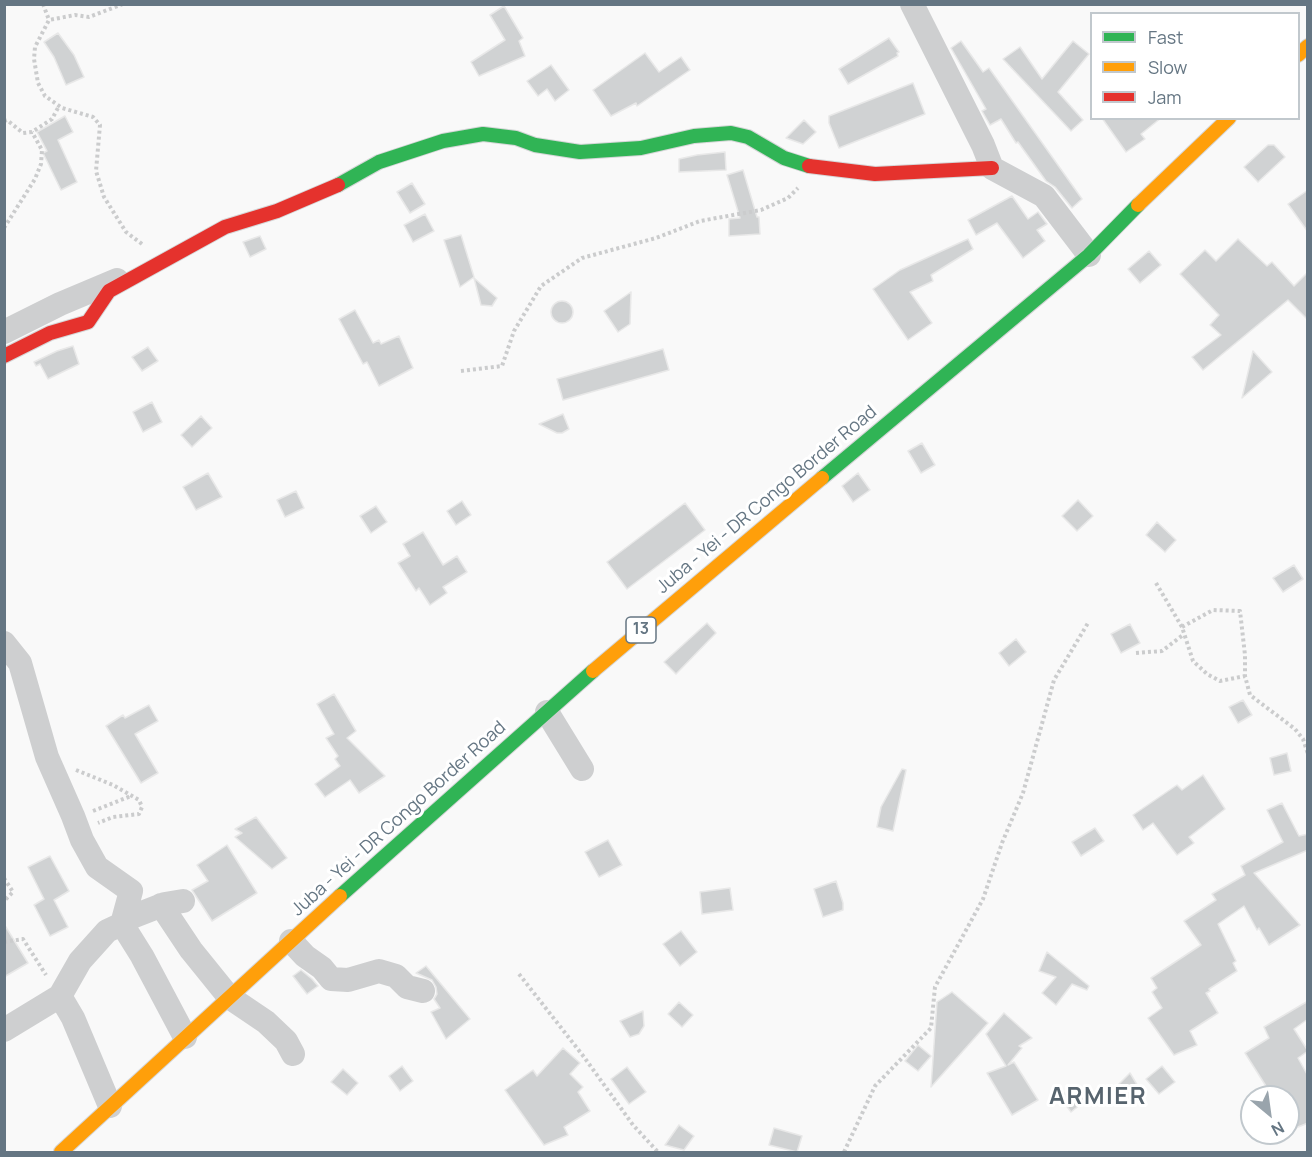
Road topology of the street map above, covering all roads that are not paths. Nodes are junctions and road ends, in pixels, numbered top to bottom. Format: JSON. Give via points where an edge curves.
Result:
{"nodes":[{"id":1,"x":912,"y":4,"type":"edge"},
{"id":2,"x":1227,"y":120,"type":"edge"},
{"id":3,"x":992,"y":168,"type":"junction"},
{"id":4,"x":1089,"y":255,"type":"junction"},
{"id":5,"x":168,"y":259,"type":"junction"},
{"id":6,"x":4,"y":332,"type":"edge"},
{"id":7,"x":4,"y":356,"type":"edge"},
{"id":8,"x":4,"y":643,"type":"edge"},
{"id":9,"x":547,"y":712,"type":"junction"},
{"id":10,"x":582,"y":769,"type":"dead end"},
{"id":11,"x":123,"y":922,"type":"junction"},
{"id":12,"x":291,"y":941,"type":"junction"},
{"id":13,"x":423,"y":991,"type":"dead end"},
{"id":14,"x":60,"y":996,"type":"junction"},
{"id":15,"x":229,"y":997,"type":"junction"},
{"id":16,"x":4,"y":1030,"type":"edge"},
{"id":17,"x":185,"y":1037,"type":"junction"},
{"id":18,"x":293,"y":1054,"type":"dead end"},
{"id":19,"x":110,"y":1106,"type":"junction"},
{"id":20,"x":61,"y":1152,"type":"edge"}],
"edges":[{"from":1,"to":3,"type":"street"},
{"from":2,"to":4,"type":"main road","name":"Juba - Yei - DR Congo Border Road","number":"13"},
{"from":3,"to":4,"type":"street","via":[[1044,196]]},
{"from":3,"to":5,"type":"main road","via":[[875,174],[817,168],[784,158],[748,137],[731,133],[694,136],[641,148],[580,152],[483,134],[443,141],[379,162],[344,183],[277,211],[225,227]]},
{"from":4,"to":9,"type":"main road","name":"Juba - Yei - DR Congo Border Road","number":"13"},
{"from":5,"to":6,"type":"street"},
{"from":5,"to":7,"type":"main road","via":[[109,291],[88,322],[50,333]]},
{"from":8,"to":11,"type":"street","via":[[20,663],[49,764],[97,867],[131,891]]},
{"from":9,"to":10,"type":"street"},
{"from":9,"to":12,"type":"main road","name":"Juba - Yei - DR Congo Border Road","number":"13"},
{"from":11,"to":14,"type":"street","via":[[107,931],[80,961]]},
{"from":11,"to":15,"type":"street","via":[[172,903],[191,950]]},
{"from":11,"to":17,"type":"street"},
{"from":12,"to":13,"type":"street","via":[[331,979],[348,980],[379,971]]},
{"from":12,"to":15,"type":"main road","name":"Juba - Yei - DR Congo Border Road","number":"13"},
{"from":14,"to":16,"type":"street"},
{"from":14,"to":19,"type":"street"},
{"from":15,"to":17,"type":"main road","name":"Juba - Yei - DR Congo Border Road","number":"13"},
{"from":15,"to":18,"type":"street","via":[[266,1022],[286,1041]]},
{"from":17,"to":19,"type":"main road","name":"Juba - Yei - DR Congo Border Road","number":"13"},
{"from":19,"to":20,"type":"main road","name":"Juba - Yei - DR Congo Border Road","number":"13"}]}
